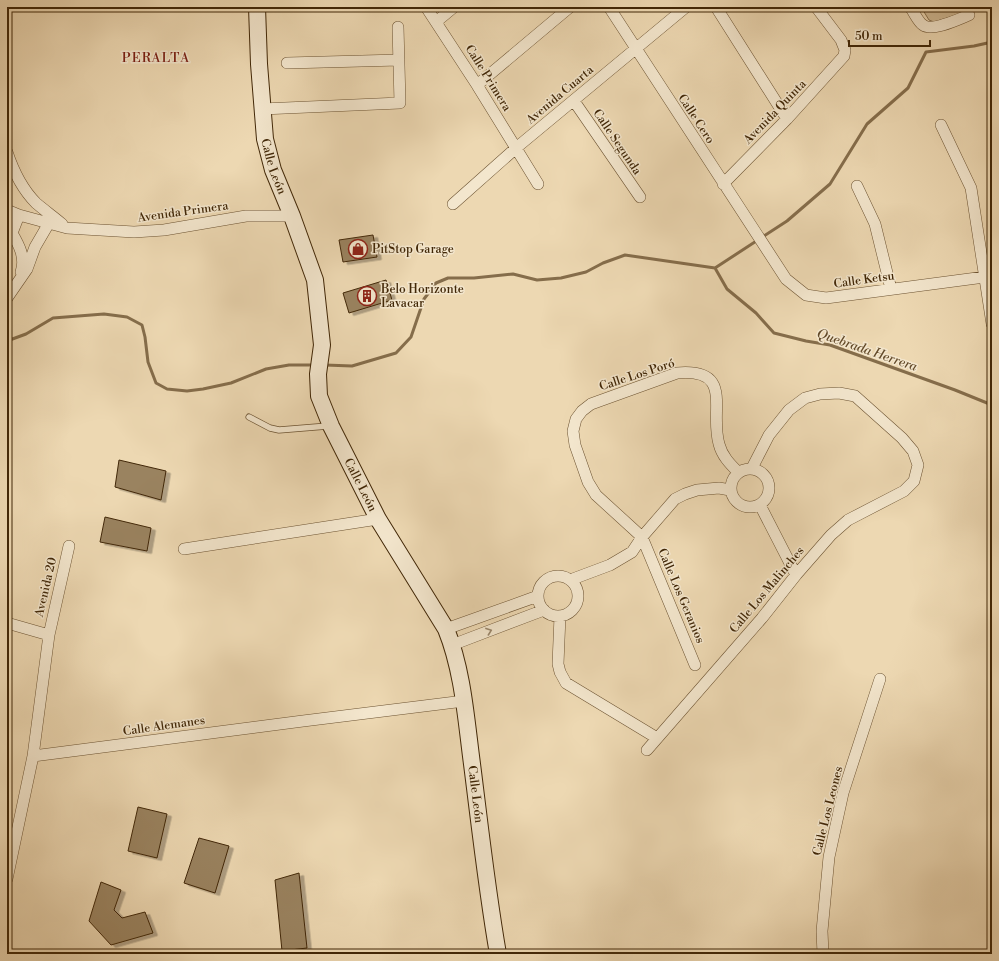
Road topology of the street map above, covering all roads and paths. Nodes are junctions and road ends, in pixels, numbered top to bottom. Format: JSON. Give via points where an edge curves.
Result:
{"nodes":[{"id":1,"x":426,"y":7,"type":"edge"},
{"id":2,"x":454,"y":7,"type":"edge"},
{"id":3,"x":570,"y":7,"type":"edge"},
{"id":4,"x":609,"y":7,"type":"edge"},
{"id":5,"x":686,"y":7,"type":"edge"},
{"id":6,"x":716,"y":7,"type":"edge"},
{"id":7,"x":816,"y":7,"type":"edge"},
{"id":8,"x":910,"y":7,"type":"edge"},
{"id":9,"x":256,"y":8,"type":"edge"},
{"id":10,"x":969,"y":15,"type":"dead end"},
{"id":11,"x":436,"y":22,"type":"junction"},
{"id":12,"x":398,"y":27,"type":"dead end"},
{"id":13,"x":635,"y":48,"type":"junction"},
{"id":14,"x":399,"y":60,"type":"junction"},
{"id":15,"x":287,"y":63,"type":"dead end"},
{"id":16,"x":477,"y":85,"type":"junction"},
{"id":17,"x":574,"y":101,"type":"junction"},
{"id":18,"x":262,"y":109,"type":"junction"},
{"id":19,"x":787,"y":119,"type":"junction"},
{"id":20,"x":941,"y":125,"type":"dead end"},
{"id":21,"x":516,"y":148,"type":"junction"},
{"id":22,"x":7,"y":152,"type":"edge"},
{"id":23,"x":538,"y":184,"type":"dead end"},
{"id":24,"x":723,"y":184,"type":"junction"},
{"id":25,"x":857,"y":186,"type":"dead end"},
{"id":26,"x":640,"y":197,"type":"dead end"},
{"id":27,"x":454,"y":204,"type":"dead end"},
{"id":28,"x":7,"y":210,"type":"edge"},
{"id":29,"x":19,"y":215,"type":"junction"},
{"id":30,"x":292,"y":216,"type":"junction"},
{"id":31,"x":49,"y":223,"type":"junction"},
{"id":32,"x":68,"y":228,"type":"junction"},
{"id":33,"x":9,"y":232,"type":"edge"},
{"id":34,"x":763,"y":244,"type":"joint"},
{"id":35,"x":35,"y":247,"type":"junction"},
{"id":36,"x":988,"y":276,"type":"edge"},
{"id":37,"x":18,"y":284,"type":"junction"},
{"id":38,"x":891,"y":289,"type":"junction"},
{"id":39,"x":7,"y":298,"type":"edge"},
{"id":40,"x":992,"y":324,"type":"edge"},
{"id":41,"x":249,"y":417,"type":"dead end"},
{"id":42,"x":331,"y":426,"type":"junction"},
{"id":43,"x":752,"y":468,"type":"junction"},
{"id":44,"x":738,"y":472,"type":"junction"},
{"id":45,"x":730,"y":490,"type":"junction"},
{"id":46,"x":760,"y":505,"type":"junction"},
{"id":47,"x":378,"y":519,"type":"junction"},
{"id":48,"x":642,"y":537,"type":"junction"},
{"id":49,"x":69,"y":546,"type":"dead end"},
{"id":50,"x":184,"y":549,"type":"dead end"},
{"id":51,"x":796,"y":575,"type":"junction"},
{"id":52,"x":570,"y":580,"type":"junction"},
{"id":53,"x":538,"y":596,"type":"junction"},
{"id":54,"x":544,"y":610,"type":"junction"},
{"id":55,"x":560,"y":616,"type":"junction"},
{"id":56,"x":7,"y":623,"type":"edge"},
{"id":57,"x":446,"y":629,"type":"junction"},
{"id":58,"x":49,"y":635,"type":"junction"},
{"id":59,"x":452,"y":645,"type":"junction"},
{"id":60,"x":695,"y":665,"type":"dead end"},
{"id":61,"x":880,"y":679,"type":"dead end"},
{"id":62,"x":464,"y":701,"type":"junction"},
{"id":63,"x":657,"y":738,"type":"junction"},
{"id":64,"x":647,"y":750,"type":"dead end"},
{"id":65,"x":33,"y":756,"type":"junction"},
{"id":66,"x":7,"y":879,"type":"edge"},
{"id":67,"x":498,"y":954,"type":"edge"},
{"id":68,"x":823,"y":954,"type":"edge"}],
"edges":[{"from":1,"to":11,"type":"street","name":"Calle Primera"},
{"from":2,"to":11,"type":"street"},
{"from":3,"to":16,"type":"street"},
{"from":4,"to":13,"type":"street","name":"Calle Cero"},
{"from":5,"to":13,"type":"street","name":"Avenida Cuarta"},
{"from":6,"to":19,"type":"street"},
{"from":7,"to":19,"type":"street","name":"Avenida Quinta","via":[[840,40],[845,50],[844,56]]},
{"from":8,"to":10,"type":"street","via":[[923,25],[930,28]]},
{"from":9,"to":18,"type":"main road","name":"Calle León"},
{"from":11,"to":16,"type":"street","name":"Calle Primera"},
{"from":12,"to":14,"type":"street"},
{"from":13,"to":17,"type":"street","name":"Avenida Cuarta"},
{"from":13,"to":24,"type":"street","name":"Calle Cero"},
{"from":14,"to":15,"type":"street"},
{"from":14,"to":18,"type":"street","via":[[400,104]]},
{"from":16,"to":21,"type":"street","name":"Calle Primera"},
{"from":17,"to":21,"type":"street","name":"Avenida Cuarta"},
{"from":17,"to":26,"type":"street","name":"Calle Segunda"},
{"from":18,"to":30,"type":"main road","name":"Calle León","via":[[265,139],[273,170]]},
{"from":19,"to":24,"type":"street","name":"Avenida Quinta"},
{"from":20,"to":36,"type":"street","via":[[971,188]]},
{"from":21,"to":23,"type":"street","name":"Calle Primera"},
{"from":21,"to":27,"type":"street","name":"Avenida Cuarta"},
{"from":22,"to":32,"type":"street","via":[[26,191],[35,202]]},
{"from":24,"to":34,"type":"street","name":"Calle Cero"},
{"from":25,"to":38,"type":"street","via":[[875,224]]},
{"from":28,"to":29,"type":"street","name":"Avenida Primera"},
{"from":29,"to":31,"type":"street","name":"Avenida Primera"},
{"from":29,"to":33,"type":"street"},
{"from":30,"to":32,"type":"street","name":"Avenida Primera","via":[[246,216],[164,230],[134,232]]},
{"from":30,"to":42,"type":"main road","name":"Calle León","via":[[315,280],[322,345],[318,374],[319,396]]},
{"from":31,"to":32,"type":"street","name":"Avenida Primera"},
{"from":31,"to":35,"type":"street"},
{"from":33,"to":35,"type":"street"},
{"from":33,"to":37,"type":"street","via":[[19,246],[23,262]]},
{"from":34,"to":38,"type":"street","name":"Calle Ketsu","via":[[786,279],[806,294],[826,298]]},
{"from":35,"to":37,"type":"street"},
{"from":36,"to":38,"type":"street","name":"Calle Ketsu"},
{"from":36,"to":40,"type":"street"},
{"from":37,"to":39,"type":"street"},
{"from":41,"to":42,"type":"lane","via":[[279,430]]},
{"from":42,"to":47,"type":"main road","name":"Calle León"},
{"from":43,"to":44,"type":"street"},
{"from":43,"to":46,"type":"street","via":[[763,473],[769,483],[768,495]]},
{"from":43,"to":51,"type":"street","name":"Calle Los Malinches","via":[[769,435],[789,410],[805,398],[820,394],[839,393],[855,396],[913,451],[918,465],[914,481],[904,491],[848,520],[831,535]]},
{"from":44,"to":45,"type":"street","via":[[733,477]]},
{"from":44,"to":48,"type":"street","name":"Calle Los Poró","via":[[725,458],[719,445],[716,430],[716,390],[712,381],[703,375],[691,372],[677,373],[591,404],[576,419],[573,431],[575,445],[588,482],[596,495]]},
{"from":45,"to":46,"type":"street","via":[[736,502],[741,505]]},
{"from":45,"to":48,"type":"street","via":[[697,490],[675,499]]},
{"from":46,"to":51,"type":"street"},
{"from":47,"to":50,"type":"street"},
{"from":47,"to":57,"type":"main road","name":"Calle León"},
{"from":48,"to":52,"type":"street","via":[[632,552],[622,559]]},
{"from":48,"to":60,"type":"street","name":"Calle Los Geranios"},
{"from":49,"to":58,"type":"street","name":"Avenida 20"},
{"from":51,"to":63,"type":"street","name":"Calle Los Malinches","via":[[762,618]]},
{"from":52,"to":53,"type":"street","via":[[553,576],[542,584]]},
{"from":52,"to":55,"type":"street","via":[[576,586],[578,599],[572,611]]},
{"from":53,"to":54,"type":"street"},
{"from":53,"to":57,"type":"street"},
{"from":54,"to":55,"type":"street"},
{"from":59,"to":54,"type":"street","one_way":true},
{"from":55,"to":63,"type":"street","via":[[558,664],[562,678],[566,683]]},
{"from":56,"to":58,"type":"street"},
{"from":57,"to":59,"type":"main road","name":"Calle León"},
{"from":58,"to":65,"type":"street"},
{"from":59,"to":62,"type":"main road","name":"Calle León"},
{"from":61,"to":68,"type":"street","name":"Calle Los Leones","via":[[843,793],[829,857],[822,931]]},
{"from":62,"to":65,"type":"street","name":"Calle Alemanes"},
{"from":62,"to":67,"type":"main road","name":"Calle León","via":[[487,892]]},
{"from":63,"to":64,"type":"street","name":"Calle Los Malinches"},
{"from":65,"to":66,"type":"street"}]}
